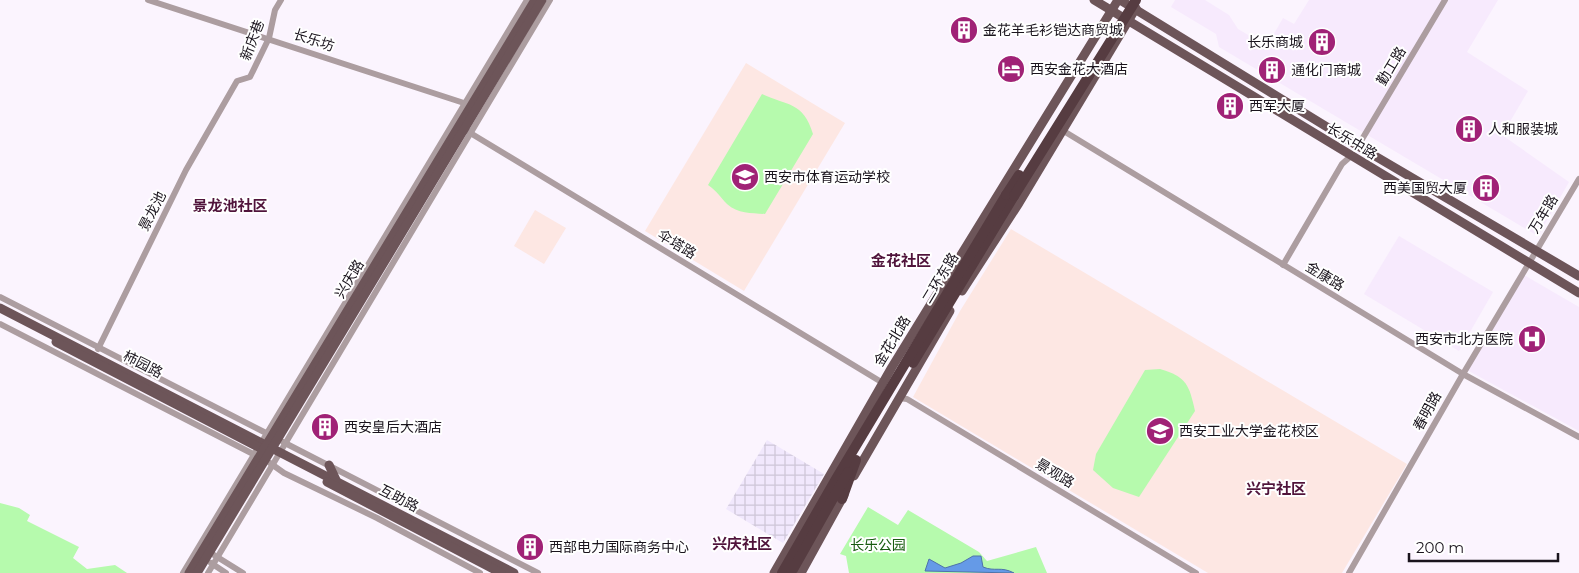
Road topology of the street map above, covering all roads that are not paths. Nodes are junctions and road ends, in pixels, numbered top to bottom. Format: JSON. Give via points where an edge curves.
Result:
{"nodes":[{"id":1,"x":148,"y":0,"type":"edge"},
{"id":2,"x":281,"y":0,"type":"edge"},
{"id":3,"x":527,"y":0,"type":"edge"},
{"id":4,"x":534,"y":0,"type":"edge"},
{"id":5,"x":542,"y":0,"type":"edge"},
{"id":6,"x":550,"y":0,"type":"edge"},
{"id":7,"x":1094,"y":0,"type":"edge"},
{"id":8,"x":1119,"y":0,"type":"edge"},
{"id":9,"x":1128,"y":0,"type":"edge"},
{"id":10,"x":1140,"y":0,"type":"edge"},
{"id":11,"x":1445,"y":0,"type":"edge"},
{"id":12,"x":1135,"y":4,"type":"edge"},
{"id":13,"x":1111,"y":11,"type":"junction"},
{"id":14,"x":1129,"y":21,"type":"junction"},
{"id":15,"x":269,"y":38,"type":"junction"},
{"id":16,"x":237,"y":81,"type":"joint"},
{"id":17,"x":468,"y":104,"type":"junction"},
{"id":18,"x":464,"y":129,"type":"junction"},
{"id":19,"x":1062,"y":130,"type":"junction"},
{"id":20,"x":1358,"y":146,"type":"junction"},
{"id":21,"x":1351,"y":156,"type":"junction"},
{"id":22,"x":1579,"y":179,"type":"edge"},
{"id":23,"x":1010,"y":196,"type":"junction"},
{"id":24,"x":990,"y":209,"type":"junction"},
{"id":25,"x":1010,"y":218,"type":"junction"},
{"id":26,"x":992,"y":233,"type":"junction"},
{"id":27,"x":1536,"y":250,"type":"junction"},
{"id":28,"x":1528,"y":263,"type":"junction"},
{"id":29,"x":1284,"y":265,"type":"junction"},
{"id":30,"x":1579,"y":276,"type":"edge"},
{"id":31,"x":1579,"y":293,"type":"edge"},
{"id":32,"x":0,"y":297,"type":"edge"},
{"id":33,"x":0,"y":308,"type":"edge"},
{"id":34,"x":0,"y":314,"type":"edge"},
{"id":35,"x":0,"y":324,"type":"edge"},
{"id":36,"x":97,"y":351,"type":"junction"},
{"id":37,"x":1463,"y":374,"type":"junction"},
{"id":38,"x":883,"y":383,"type":"junction"},
{"id":39,"x":899,"y":398,"type":"junction"},
{"id":40,"x":1579,"y":437,"type":"edge"},
{"id":41,"x":268,"y":448,"type":"junction"},
{"id":42,"x":853,"y":458,"type":"junction"},
{"id":43,"x":329,"y":465,"type":"junction"},
{"id":44,"x":336,"y":481,"type":"junction"},
{"id":45,"x":821,"y":493,"type":"junction"},
{"id":46,"x":842,"y":499,"type":"junction"},
{"id":47,"x":800,"y":549,"type":"junction"},
{"id":48,"x":207,"y":554,"type":"junction"},
{"id":49,"x":183,"y":573,"type":"edge"},
{"id":50,"x":189,"y":573,"type":"edge"},
{"id":51,"x":198,"y":573,"type":"edge"},
{"id":52,"x":208,"y":573,"type":"edge"},
{"id":53,"x":226,"y":573,"type":"edge"},
{"id":54,"x":243,"y":573,"type":"edge"},
{"id":55,"x":480,"y":573,"type":"edge"},
{"id":56,"x":501,"y":573,"type":"edge"},
{"id":57,"x":514,"y":573,"type":"edge"},
{"id":58,"x":538,"y":573,"type":"edge"},
{"id":59,"x":774,"y":573,"type":"edge"},
{"id":60,"x":782,"y":573,"type":"edge"},
{"id":61,"x":791,"y":573,"type":"edge"},
{"id":62,"x":800,"y":573,"type":"edge"},
{"id":63,"x":1196,"y":573,"type":"edge"},
{"id":64,"x":1349,"y":573,"type":"edge"}],
"edges":[{"from":1,"to":15,"type":"street","name":"长乐坊"},
{"from":2,"to":15,"type":"street","name":"新庆巷","via":[[275,10]]},
{"from":3,"to":17,"type":"street"},
{"from":4,"to":17,"type":"main road","name":"兴庆路"},
{"from":5,"to":18,"type":"main road","name":"兴庆路"},
{"from":6,"to":18,"type":"street"},
{"from":7,"to":13,"type":"main road","name":"长乐中路"},
{"from":8,"to":12,"type":"main road","name":"长乐中路"},
{"from":8,"to":13,"type":"main road","name":"金花北路"},
{"from":9,"to":23,"type":"highway","name":"二环东路","bridge":true},
{"from":10,"to":12,"type":"main road"},
{"from":11,"to":20,"type":"street","name":"勤工路"},
{"from":12,"to":14,"type":"main road"},
{"from":12,"to":20,"type":"main road","name":"长乐中路"},
{"from":12,"to":23,"type":"highway","name":"二环东路","bridge":true},
{"from":13,"to":14,"type":"main road","name":"长乐中路"},
{"from":13,"to":24,"type":"main road","name":"金花北路"},
{"from":14,"to":19,"type":"main road"},
{"from":14,"to":21,"type":"main road","name":"长乐中路"},
{"from":15,"to":16,"type":"street","name":"新庆巷","via":[[250,77]]},
{"from":15,"to":17,"type":"street","name":"长乐坊"},
{"from":16,"to":36,"type":"street","name":"景龙池","via":[[186,170]]},
{"from":17,"to":18,"type":"main road","name":"兴庆路"},
{"from":17,"to":41,"type":"street"},
{"from":18,"to":38,"type":"street","name":"伞塔路"},
{"from":18,"to":41,"type":"main road","name":"兴庆路"},
{"from":18,"to":41,"type":"street"},
{"from":19,"to":25,"type":"main road"},
{"from":19,"to":29,"type":"street","name":"金康路"},
{"from":20,"to":27,"type":"main road","name":"长乐中路"},
{"from":21,"to":28,"type":"main road","name":"长乐中路"},
{"from":21,"to":29,"type":"street","via":[[1342,164]]},
{"from":22,"to":27,"type":"street","name":"万年路"},
{"from":23,"to":24,"type":"highway"},
{"from":23,"to":26,"type":"highway","name":"二环东路"},
{"from":23,"to":42,"type":"highway","name":"二环东路"},
{"from":24,"to":38,"type":"main road","name":"金花北路"},
{"from":25,"to":26,"type":"highway"},
{"from":25,"to":39,"type":"main road"},
{"from":26,"to":42,"type":"highway","name":"二环东路"},
{"from":27,"to":28,"type":"street","name":"万年路"},
{"from":27,"to":30,"type":"main road","name":"长乐中路"},
{"from":28,"to":31,"type":"main road","name":"长乐中路"},
{"from":28,"to":37,"type":"street","name":"春明路"},
{"from":29,"to":37,"type":"street","name":"金康路"},
{"from":32,"to":36,"type":"street"},
{"from":33,"to":36,"type":"main road","name":"柿园路"},
{"from":34,"to":41,"type":"main road","name":"柿园路"},
{"from":35,"to":41,"type":"street"},
{"from":36,"to":41,"type":"main road","name":"柿园路"},
{"from":37,"to":40,"type":"street","name":"金康路"},
{"from":37,"to":64,"type":"street","name":"春明路"},
{"from":38,"to":45,"type":"main road","name":"金花北路"},
{"from":39,"to":46,"type":"main road"},
{"from":39,"to":63,"type":"street","name":"景观路","via":[[907,398]]},
{"from":41,"to":43,"type":"street"},
{"from":41,"to":44,"type":"main road","name":"互助路"},
{"from":41,"to":48,"type":"main road","name":"兴庆路"},
{"from":41,"to":48,"type":"street"},
{"from":41,"to":55,"type":"street","via":[[284,473]]},
{"from":41,"to":56,"type":"main road","name":"互助路"},
{"from":42,"to":45,"type":"highway"},
{"from":42,"to":46,"type":"highway"},
{"from":42,"to":47,"type":"highway","name":"二环东路"},
{"from":43,"to":44,"type":"main road"},
{"from":43,"to":58,"type":"street"},
{"from":44,"to":57,"type":"main road","name":"互助路"},
{"from":45,"to":59,"type":"main road","name":"金花北路"},
{"from":46,"to":62,"type":"main road"},
{"from":47,"to":60,"type":"highway","name":"二环东路"},
{"from":47,"to":61,"type":"highway","name":"二环东路"},
{"from":48,"to":49,"type":"street"},
{"from":48,"to":50,"type":"main road","name":"兴庆路"},
{"from":48,"to":51,"type":"main road","name":"兴庆路"},
{"from":48,"to":52,"type":"street"},
{"from":48,"to":53,"type":"street"},
{"from":48,"to":54,"type":"street"}]}
